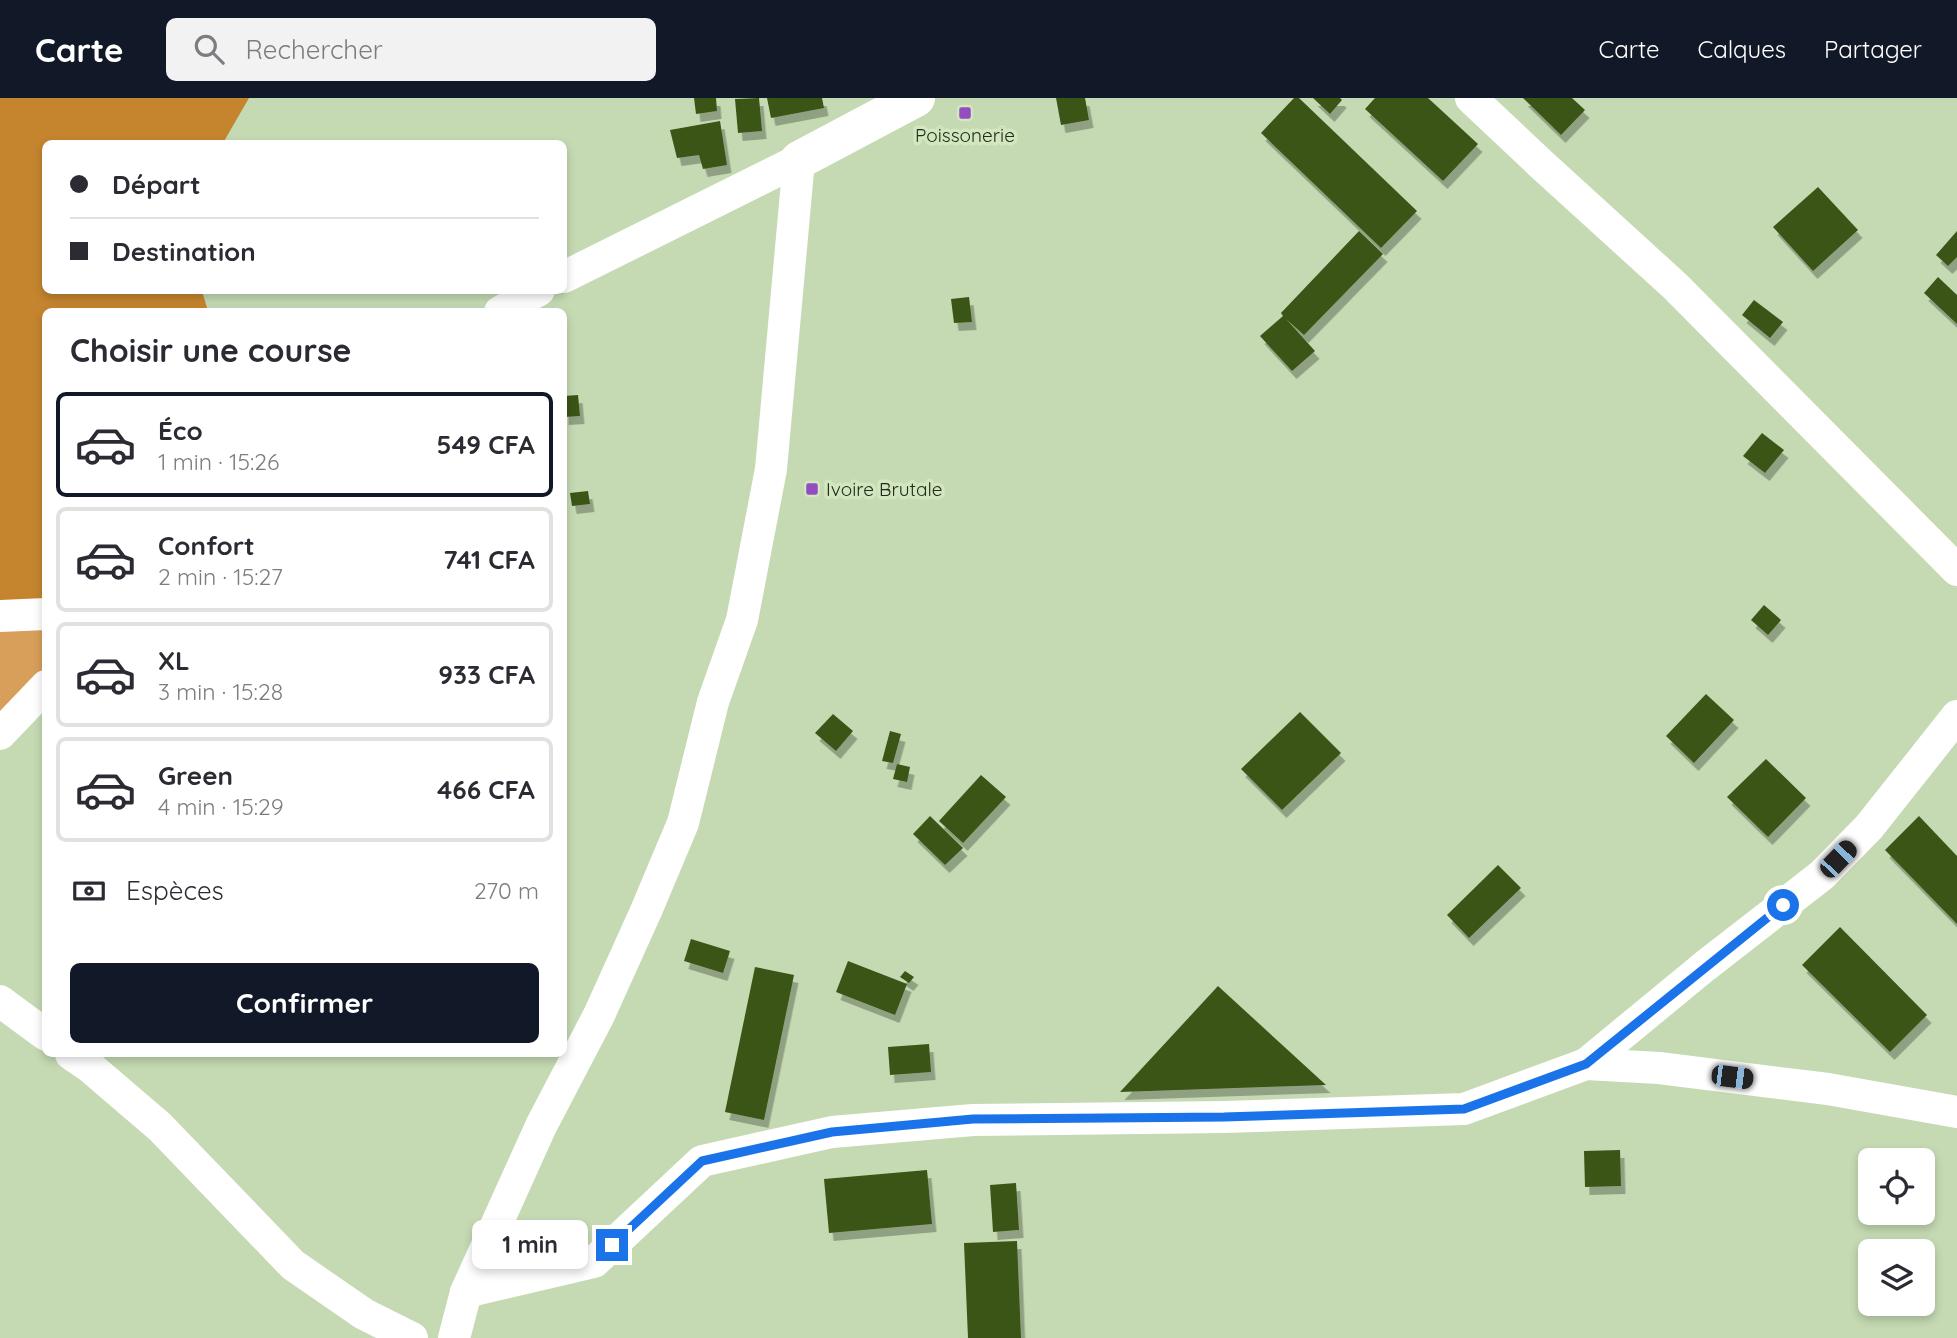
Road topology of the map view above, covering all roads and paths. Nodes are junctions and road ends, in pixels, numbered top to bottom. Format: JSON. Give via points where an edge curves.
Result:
{"nodes":[{"id":1,"x":916,"y":98,"type":"edge"},
{"id":2,"x":1471,"y":98,"type":"edge"},
{"id":3,"x":799,"y":160,"type":"junction"},
{"id":4,"x":567,"y":276,"type":"edge"},
{"id":5,"x":532,"y":294,"type":"edge"},
{"id":6,"x":507,"y":308,"type":"edge"},
{"id":7,"x":1957,"y":570,"type":"edge"},
{"id":8,"x":42,"y":614,"type":"edge"},
{"id":9,"x":0,"y":616,"type":"edge"},
{"id":10,"x":42,"y":691,"type":"edge"},
{"id":11,"x":1957,"y":716,"type":"edge"},
{"id":12,"x":0,"y":734,"type":"edge"},
{"id":13,"x":0,"y":1001,"type":"edge"},
{"id":14,"x":42,"y":1032,"type":"edge"},
{"id":15,"x":75,"y":1057,"type":"edge"},
{"id":16,"x":1586,"y":1064,"type":"junction"},
{"id":17,"x":1957,"y":1112,"type":"edge"},
{"id":18,"x":466,"y":1292,"type":"junction"},
{"id":19,"x":412,"y":1338,"type":"edge"},
{"id":20,"x":454,"y":1338,"type":"edge"}],
"edges":[{"from":1,"to":3,"type":"street"},
{"from":2,"to":7,"type":"street","via":[[1675,286]]},
{"from":3,"to":4,"type":"street"},
{"from":3,"to":18,"type":"street","via":[[771,469],[742,620],[713,702],[683,823],[599,1015],[541,1126]]},
{"from":5,"to":6,"type":"street"},
{"from":8,"to":9,"type":"street"},
{"from":10,"to":12,"type":"street"},
{"from":11,"to":16,"type":"street","via":[[1869,827],[1822,875]]},
{"from":13,"to":14,"type":"street"},
{"from":15,"to":19,"type":"street","via":[[160,1127],[293,1265],[364,1314]]},
{"from":16,"to":17,"type":"street","via":[[1659,1068],[1828,1089]]},
{"from":16,"to":18,"type":"street","via":[[1464,1109],[973,1119],[832,1132],[702,1161],[594,1262]]},
{"from":18,"to":20,"type":"street"}]}
